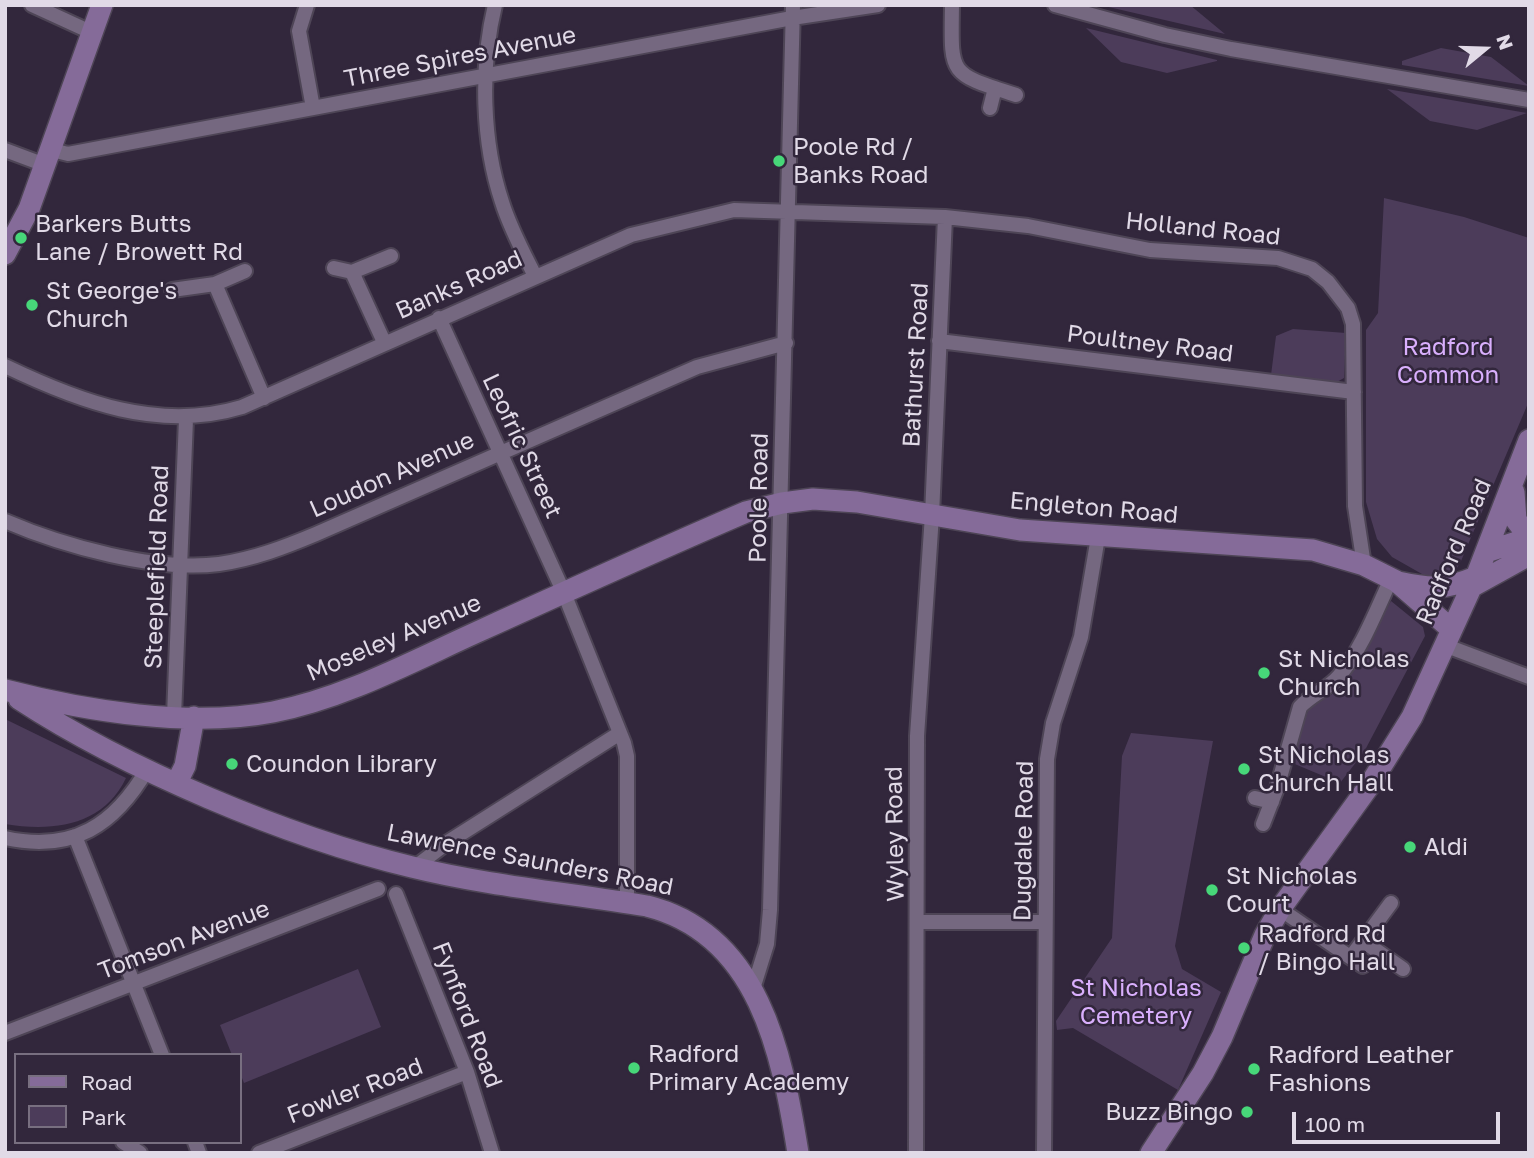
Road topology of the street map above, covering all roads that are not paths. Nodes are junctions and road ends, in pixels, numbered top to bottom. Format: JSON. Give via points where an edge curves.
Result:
{"nodes":[{"id":1,"x":32,"y":5,"type":"edge"},
{"id":2,"x":102,"y":5,"type":"edge"},
{"id":3,"x":307,"y":5,"type":"edge"},
{"id":4,"x":495,"y":5,"type":"edge"},
{"id":5,"x":878,"y":5,"type":"edge"},
{"id":6,"x":952,"y":5,"type":"edge"},
{"id":7,"x":1055,"y":5,"type":"edge"},
{"id":8,"x":793,"y":12,"type":"edge"},
{"id":9,"x":93,"y":33,"type":"junction"},
{"id":10,"x":485,"y":76,"type":"junction"},
{"id":11,"x":995,"y":88,"type":"junction"},
{"id":12,"x":1016,"y":95,"type":"dead end"},
{"id":13,"x":1529,"y":100,"type":"edge"},
{"id":14,"x":313,"y":108,"type":"junction"},
{"id":15,"x":990,"y":108,"type":"dead end"},
{"id":16,"x":5,"y":150,"type":"edge"},
{"id":17,"x":48,"y":158,"type":"junction"},
{"id":18,"x":789,"y":212,"type":"junction"},
{"id":19,"x":945,"y":217,"type":"junction"},
{"id":20,"x":5,"y":254,"type":"edge"},
{"id":21,"x":391,"y":256,"type":"dead end"},
{"id":22,"x":334,"y":268,"type":"dead end"},
{"id":23,"x":245,"y":271,"type":"dead end"},
{"id":24,"x":352,"y":272,"type":"junction"},
{"id":25,"x":535,"y":276,"type":"junction"},
{"id":26,"x":215,"y":284,"type":"junction"},
{"id":27,"x":172,"y":290,"type":"dead end"},
{"id":28,"x":439,"y":318,"type":"junction"},
{"id":29,"x":939,"y":341,"type":"junction"},
{"id":30,"x":384,"y":342,"type":"junction"},
{"id":31,"x":786,"y":343,"type":"junction"},
{"id":32,"x":5,"y":366,"type":"edge"},
{"id":33,"x":1354,"y":392,"type":"junction"},
{"id":34,"x":264,"y":398,"type":"junction"},
{"id":35,"x":186,"y":419,"type":"junction"},
{"id":36,"x":1529,"y":440,"type":"edge"},
{"id":37,"x":500,"y":452,"type":"junction"},
{"id":38,"x":1516,"y":472,"type":"junction"},
{"id":39,"x":782,"y":503,"type":"junction"},
{"id":40,"x":932,"y":515,"type":"junction"},
{"id":41,"x":5,"y":521,"type":"edge"},
{"id":42,"x":1098,"y":537,"type":"junction"},
{"id":43,"x":1529,"y":537,"type":"edge"},
{"id":44,"x":1486,"y":552,"type":"junction"},
{"id":45,"x":1529,"y":555,"type":"edge"},
{"id":46,"x":180,"y":565,"type":"junction"},
{"id":47,"x":1364,"y":565,"type":"junction"},
{"id":48,"x":1393,"y":580,"type":"junction"},
{"id":49,"x":1473,"y":582,"type":"junction"},
{"id":50,"x":564,"y":593,"type":"junction"},
{"id":51,"x":1447,"y":637,"type":"junction"},
{"id":52,"x":1529,"y":677,"type":"edge"},
{"id":53,"x":5,"y":690,"type":"edge"},
{"id":54,"x":184,"y":717,"type":"junction"},
{"id":55,"x":620,"y":733,"type":"junction"},
{"id":56,"x":148,"y":768,"type":"junction"},
{"id":57,"x":177,"y":782,"type":"junction"},
{"id":58,"x":1255,"y":798,"type":"dead end"},
{"id":59,"x":1272,"y":802,"type":"junction"},
{"id":60,"x":1263,"y":824,"type":"dead end"},
{"id":61,"x":75,"y":836,"type":"junction"},
{"id":62,"x":5,"y":838,"type":"edge"},
{"id":63,"x":414,"y":868,"type":"junction"},
{"id":64,"x":378,"y":889,"type":"dead end"},
{"id":65,"x":396,"y":894,"type":"dead end"},
{"id":66,"x":626,"y":903,"type":"junction"},
{"id":67,"x":1391,"y":903,"type":"dead end"},
{"id":68,"x":1280,"y":909,"type":"junction"},
{"id":69,"x":918,"y":922,"type":"junction"},
{"id":70,"x":1045,"y":922,"type":"junction"},
{"id":71,"x":1363,"y":941,"type":"junction"},
{"id":72,"x":1404,"y":969,"type":"dead end"},
{"id":73,"x":135,"y":984,"type":"junction"},
{"id":74,"x":753,"y":989,"type":"junction"},
{"id":75,"x":5,"y":1033,"type":"edge"},
{"id":76,"x":161,"y":1053,"type":"edge"},
{"id":77,"x":467,"y":1072,"type":"junction"},
{"id":78,"x":259,"y":1153,"type":"edge"},
{"id":79,"x":492,"y":1153,"type":"edge"},
{"id":80,"x":798,"y":1153,"type":"edge"},
{"id":81,"x":916,"y":1153,"type":"edge"},
{"id":82,"x":1044,"y":1153,"type":"edge"},
{"id":83,"x":1151,"y":1153,"type":"edge"}],
"edges":[{"from":1,"to":9,"type":"street"},
{"from":2,"to":9,"type":"main road"},
{"from":3,"to":14,"type":"street","via":[[299,31]]},
{"from":4,"to":10,"type":"street"},
{"from":5,"to":8,"type":"street","name":"Three Spires Avenue"},
{"from":6,"to":11,"type":"street","via":[[954,66],[965,78]]},
{"from":7,"to":13,"type":"street","via":[[1231,49]]},
{"from":8,"to":10,"type":"street","name":"Three Spires Avenue"},
{"from":8,"to":18,"type":"street","name":"Poole Road"},
{"from":9,"to":17,"type":"main road"},
{"from":10,"to":14,"type":"street","name":"Three Spires Avenue"},
{"from":10,"to":25,"type":"street","via":[[496,182]]},
{"from":11,"to":12,"type":"street"},
{"from":11,"to":15,"type":"street"},
{"from":14,"to":17,"type":"street","name":"Three Spires Avenue"},
{"from":16,"to":17,"type":"street"},
{"from":17,"to":20,"type":"main road","via":[[29,209]]},
{"from":18,"to":19,"type":"street","name":"Banks Road"},
{"from":18,"to":25,"type":"street","name":"Banks Road","via":[[734,210],[667,224]]},
{"from":18,"to":31,"type":"street","name":"Poole Road"},
{"from":19,"to":29,"type":"street","name":"Bathurst Road"},
{"from":19,"to":33,"type":"street","name":"Holland Road","via":[[1028,226],[1150,250],[1296,262],[1328,282],[1348,308],[1354,336]]},
{"from":21,"to":24,"type":"street"},
{"from":22,"to":24,"type":"street"},
{"from":23,"to":26,"type":"street"},
{"from":24,"to":30,"type":"street"},
{"from":25,"to":28,"type":"street","name":"Banks Road"},
{"from":26,"to":27,"type":"street"},
{"from":26,"to":34,"type":"street"},
{"from":28,"to":30,"type":"street","name":"Banks Road"},
{"from":28,"to":37,"type":"street","name":"Leofric Street"},
{"from":29,"to":33,"type":"street","name":"Poultney Road"},
{"from":29,"to":40,"type":"street","name":"Bathurst Road"},
{"from":30,"to":34,"type":"street","name":"Banks Road"},
{"from":31,"to":37,"type":"street","name":"Loudon Avenue","via":[[698,367]]},
{"from":31,"to":39,"type":"street","name":"Poole Road"},
{"from":32,"to":35,"type":"street","name":"Banks Road","via":[[73,395],[148,415]]},
{"from":33,"to":47,"type":"street","name":"Holland Road","via":[[1355,506]]},
{"from":34,"to":35,"type":"street","name":"Banks Road","via":[[222,413]]},
{"from":35,"to":46,"type":"street","name":"Steeplefield Road"},
{"from":36,"to":38,"type":"main road","name":"Radford Road"},
{"from":37,"to":46,"type":"street","name":"Loudon Avenue","via":[[278,550],[218,564]]},
{"from":37,"to":50,"type":"street","name":"Leofric Street"},
{"from":38,"to":43,"type":"main road","via":[[1516,520]]},
{"from":38,"to":44,"type":"main road","name":"Radford Road"},
{"from":39,"to":40,"type":"main road","name":"Engleton Road","via":[[813,499],[857,502]]},
{"from":39,"to":50,"type":"main road","name":"Moseley Avenue","via":[[746,512]]},
{"from":39,"to":74,"type":"street","name":"Poole Road","via":[[771,910],[767,944]]},
{"from":40,"to":42,"type":"main road","name":"Engleton Road"},
{"from":40,"to":69,"type":"street","name":"Wyley Road","via":[[917,736]]},
{"from":41,"to":46,"type":"street","name":"Loudon Avenue","via":[[95,551]]},
{"from":42,"to":47,"type":"main road","name":"Engleton Road","via":[[1290,547]]},
{"from":42,"to":70,"type":"street","name":"Dugdale Road","via":[[1081,638],[1049,744]]},
{"from":43,"to":44,"type":"main road"},
{"from":44,"to":49,"type":"main road","name":"Radford Road"},
{"from":45,"to":49,"type":"main road","name":"Engleton Road"},
{"from":46,"to":54,"type":"street","name":"Steeplefield Road"},
{"from":47,"to":48,"type":"main road","name":"Engleton Road"},
{"from":48,"to":49,"type":"main road","name":"Engleton Road","via":[[1425,588]]},
{"from":48,"to":51,"type":"main road","name":"Engleton Road"},
{"from":48,"to":59,"type":"street","via":[[1345,668],[1300,707]]},
{"from":49,"to":51,"type":"main road","name":"Radford Road"},
{"from":50,"to":54,"type":"main road","name":"Moseley Avenue","via":[[379,677],[310,703],[271,712]]},
{"from":50,"to":55,"type":"street","name":"Leofric Street"},
{"from":51,"to":52,"type":"street"},
{"from":51,"to":68,"type":"main road","name":"Radford Road","via":[[1401,736]]},
{"from":53,"to":54,"type":"main road","name":"Moseley Avenue","via":[[95,708]]},
{"from":53,"to":56,"type":"main road","name":"Lawrence Saunders Road","via":[[52,721]]},
{"from":54,"to":57,"type":"main road","via":[[185,766]]},
{"from":55,"to":63,"type":"street"},
{"from":55,"to":66,"type":"street","name":"Leofric Street","via":[[627,756]]},
{"from":56,"to":57,"type":"main road","name":"Lawrence Saunders Road"},
{"from":56,"to":61,"type":"street","via":[[112,816]]},
{"from":57,"to":63,"type":"main road","name":"Lawrence Saunders Road","via":[[290,828]]},
{"from":58,"to":59,"type":"street"},
{"from":59,"to":60,"type":"street"},
{"from":61,"to":62,"type":"street","via":[[41,842]]},
{"from":61,"to":73,"type":"street"},
{"from":63,"to":66,"type":"main road","name":"Lawrence Saunders Road"},
{"from":64,"to":73,"type":"street","name":"Tomson Avenue"},
{"from":65,"to":77,"type":"street","name":"Fynford Road"},
{"from":66,"to":74,"type":"main road","name":"Lawrence Saunders Road","via":[[670,912],[699,926],[737,962]]},
{"from":67,"to":71,"type":"street"},
{"from":68,"to":71,"type":"street","via":[[1357,962]]},
{"from":68,"to":83,"type":"main road","name":"Radford Road","via":[[1210,1061]]},
{"from":69,"to":70,"type":"street"},
{"from":69,"to":81,"type":"street","name":"Wyley Road"},
{"from":70,"to":82,"type":"street","name":"Dugdale Road"},
{"from":71,"to":72,"type":"street"},
{"from":73,"to":75,"type":"street","name":"Tomson Avenue"},
{"from":73,"to":76,"type":"street"},
{"from":74,"to":80,"type":"main road","name":"Lawrence Saunders Road","via":[[783,1075]]},
{"from":77,"to":78,"type":"street","name":"Fowler Road"},
{"from":77,"to":79,"type":"street","name":"Fynford Road"}]}
